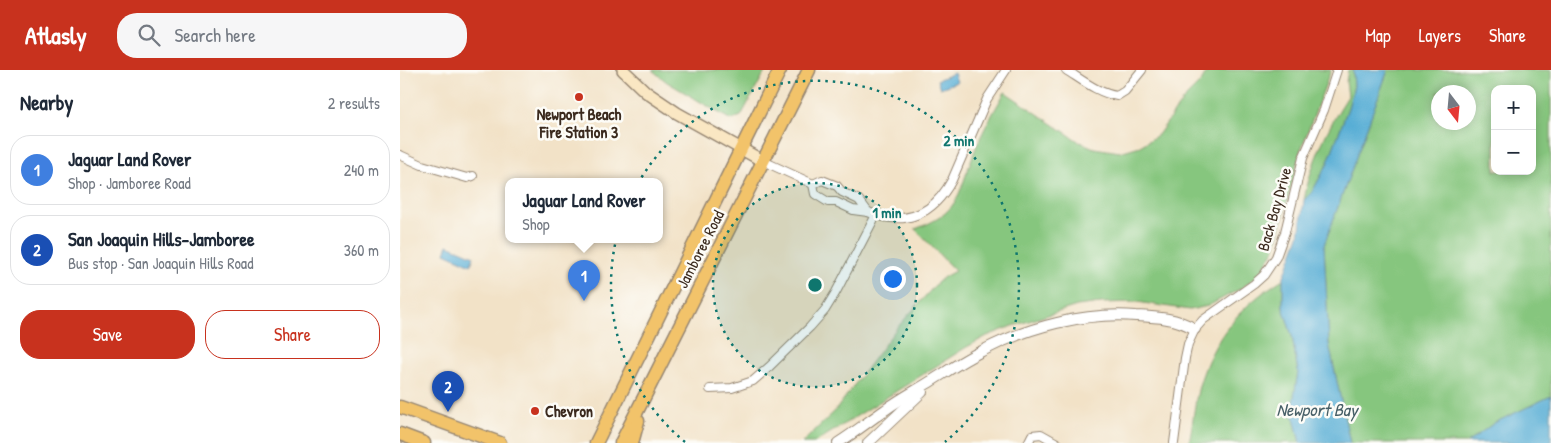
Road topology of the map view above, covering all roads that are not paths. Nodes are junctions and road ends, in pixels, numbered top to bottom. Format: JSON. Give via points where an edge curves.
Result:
{"nodes":[{"id":1,"x":623,"y":70,"type":"edge"},
{"id":2,"x":780,"y":70,"type":"edge"},
{"id":3,"x":809,"y":70,"type":"edge"},
{"id":4,"x":1006,"y":70,"type":"edge"},
{"id":5,"x":1066,"y":70,"type":"edge"},
{"id":6,"x":1142,"y":70,"type":"edge"},
{"id":7,"x":1337,"y":70,"type":"edge"},
{"id":8,"x":741,"y":148,"type":"junction"},
{"id":9,"x":400,"y":155,"type":"edge"},
{"id":10,"x":763,"y":161,"type":"junction"},
{"id":11,"x":473,"y":176,"type":"dead end"},
{"id":12,"x":813,"y":184,"type":"junction"},
{"id":13,"x":842,"y":192,"type":"junction"},
{"id":14,"x":836,"y":202,"type":"junction"},
{"id":15,"x":872,"y":213,"type":"junction"},
{"id":16,"x":1195,"y":329,"type":"junction"},
{"id":17,"x":937,"y":378,"type":"junction"},
{"id":18,"x":710,"y":389,"type":"dead end"},
{"id":19,"x":645,"y":395,"type":"junction"},
{"id":20,"x":400,"y":407,"type":"edge"},
{"id":21,"x":605,"y":425,"type":"junction"},
{"id":22,"x":400,"y":434,"type":"edge"},
{"id":23,"x":424,"y":443,"type":"edge"},
{"id":24,"x":500,"y":443,"type":"edge"},
{"id":25,"x":585,"y":443,"type":"edge"},
{"id":26,"x":596,"y":443,"type":"edge"},
{"id":27,"x":621,"y":443,"type":"edge"},
{"id":28,"x":632,"y":443,"type":"edge"},
{"id":29,"x":838,"y":443,"type":"edge"},
{"id":30,"x":868,"y":443,"type":"edge"},
{"id":31,"x":1028,"y":443,"type":"edge"},
{"id":32,"x":1057,"y":443,"type":"edge"},
{"id":33,"x":1174,"y":443,"type":"edge"}],
"edges":[{"from":1,"to":8,"type":"main road","via":[[662,103]]},
{"from":2,"to":8,"type":"main road","name":"Jamboree Road"},
{"from":3,"to":10,"type":"main road","name":"Jamboree Road"},
{"from":4,"to":15,"type":"street","via":[[987,99],[952,180],[936,203],[911,217],[889,218]]},
{"from":5,"to":6,"type":"street","via":[[1100,91],[1117,96]]},
{"from":7,"to":16,"type":"street","name":"Back Bay Drive","via":[[1303,158],[1276,257],[1254,284],[1212,312]]},
{"from":8,"to":10,"type":"main road"},
{"from":8,"to":21,"type":"main road","name":"Jamboree Road"},
{"from":9,"to":11,"type":"street","via":[[467,178]]},
{"from":10,"to":12,"type":"street"},
{"from":10,"to":19,"type":"main road","name":"Jamboree Road"},
{"from":12,"to":13,"type":"street","via":[[822,180]]},
{"from":12,"to":14,"type":"street","via":[[815,194],[828,202]]},
{"from":13,"to":14,"type":"street"},
{"from":13,"to":15,"type":"street","via":[[859,200]]},
{"from":14,"to":15,"type":"street","via":[[853,210]]},
{"from":15,"to":18,"type":"street","via":[[836,292],[810,327],[753,381],[732,388]]},
{"from":16,"to":17,"type":"street","via":[[1183,322],[1147,316],[1087,318],[1006,340]]},
{"from":16,"to":33,"type":"street","name":"Back Bay Drive","via":[[1185,358]]},
{"from":17,"to":29,"type":"street"},
{"from":17,"to":30,"type":"street"},
{"from":19,"to":27,"type":"main road","name":"Jamboree Road"},
{"from":19,"to":28,"type":"main road"},
{"from":20,"to":24,"type":"main road"},
{"from":21,"to":25,"type":"main road","via":[[593,432]]},
{"from":21,"to":26,"type":"main road","name":"Jamboree Road"},
{"from":22,"to":23,"type":"main road"},
{"from":31,"to":32,"type":"street","via":[[1032,435],[1038,434]]}]}
